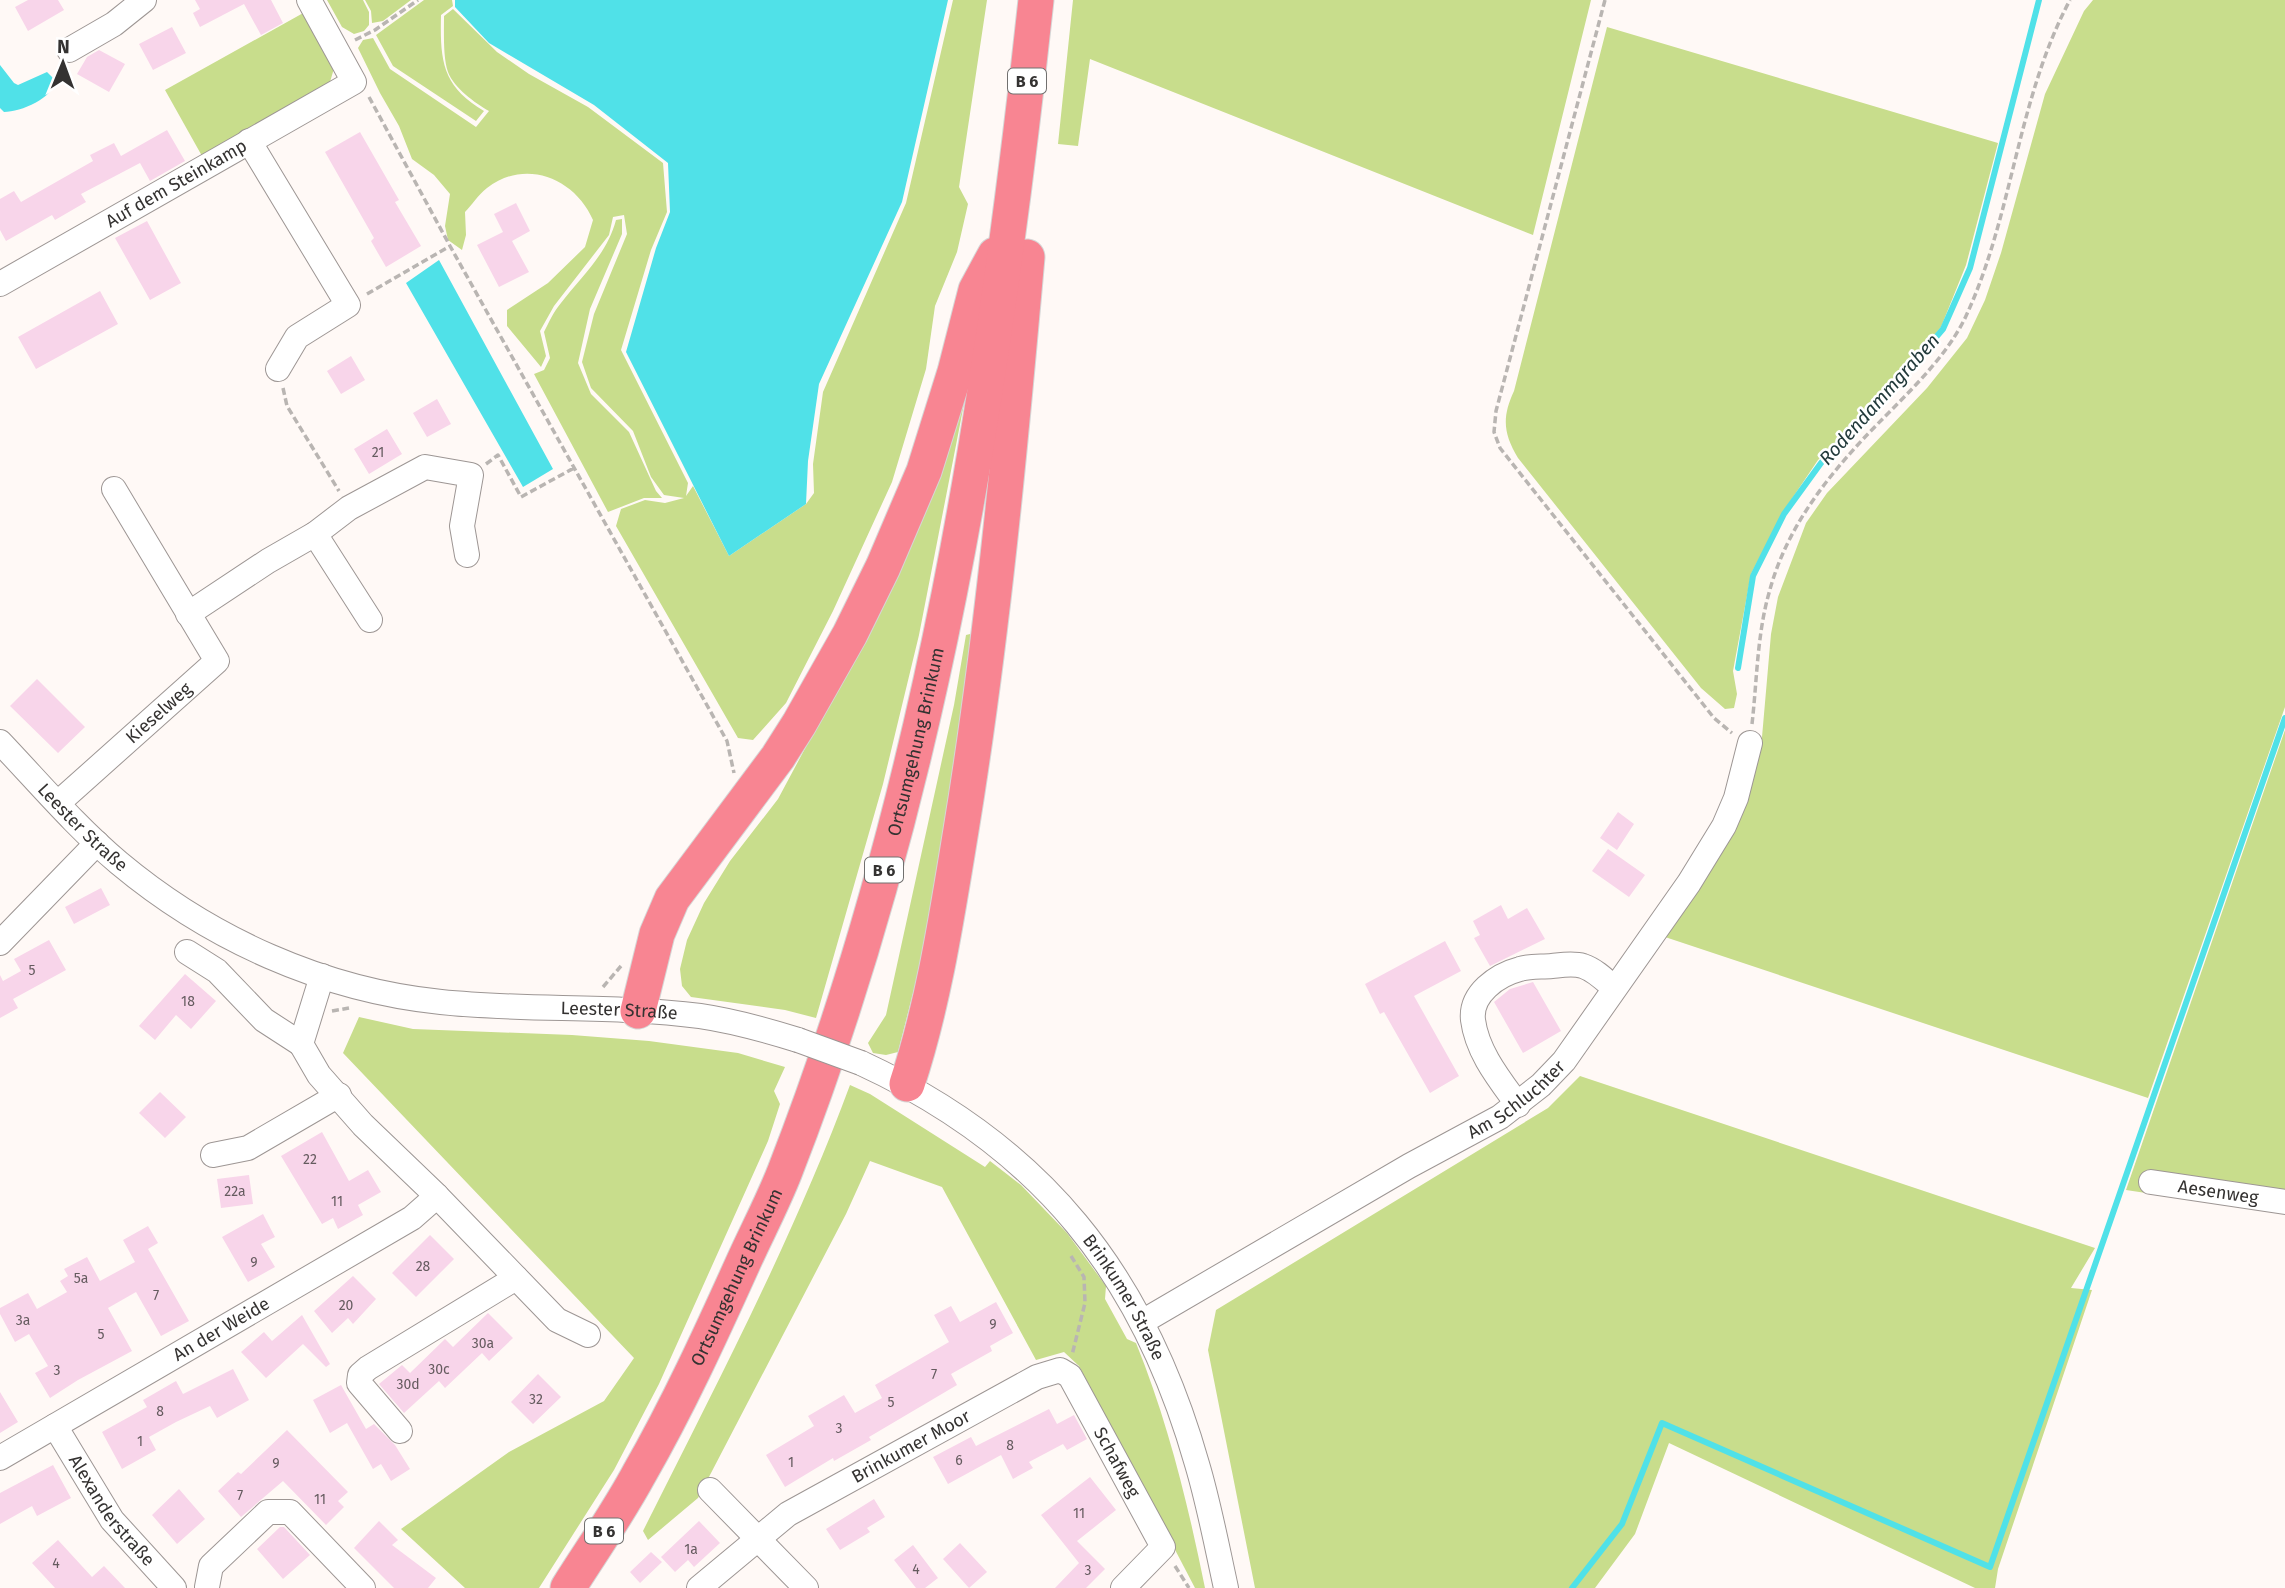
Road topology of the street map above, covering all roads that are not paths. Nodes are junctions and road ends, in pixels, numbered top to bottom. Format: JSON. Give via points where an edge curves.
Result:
{"nodes":[{"id":1,"x":144,"y":0,"type":"edge"},
{"id":2,"x":309,"y":0,"type":"edge"},
{"id":3,"x":1036,"y":0,"type":"edge"},
{"id":4,"x":69,"y":50,"type":"dead end"},
{"id":5,"x":249,"y":141,"type":"junction"},
{"id":6,"x":1018,"y":162,"type":"junction"},
{"id":7,"x":1009,"y":227,"type":"junction"},
{"id":8,"x":0,"y":284,"type":"edge"},
{"id":9,"x":278,"y":369,"type":"road end"},
{"id":10,"x":114,"y":489,"type":"dead end"},
{"id":11,"x":314,"y":534,"type":"junction"},
{"id":12,"x":467,"y":555,"type":"dead end"},
{"id":13,"x":188,"y":614,"type":"junction"},
{"id":14,"x":370,"y":620,"type":"dead end"},
{"id":15,"x":0,"y":742,"type":"edge"},
{"id":16,"x":1750,"y":743,"type":"road end"},
{"id":17,"x":58,"y":803,"type":"junction"},
{"id":18,"x":97,"y":843,"type":"junction"},
{"id":19,"x":0,"y":943,"type":"edge"},
{"id":20,"x":187,"y":953,"type":"dead end"},
{"id":21,"x":322,"y":976,"type":"junction"},
{"id":22,"x":1614,"y":988,"type":"junction"},
{"id":23,"x":638,"y":1011,"type":"junction"},
{"id":24,"x":301,"y":1044,"type":"junction"},
{"id":25,"x":906,"y":1084,"type":"junction"},
{"id":26,"x":339,"y":1096,"type":"junction"},
{"id":27,"x":1518,"y":1105,"type":"junction"},
{"id":28,"x":212,"y":1155,"type":"dead end"},
{"id":29,"x":2151,"y":1182,"type":"dead end"},
{"id":30,"x":437,"y":1196,"type":"junction"},
{"id":31,"x":2285,"y":1202,"type":"edge"},
{"id":32,"x":516,"y":1278,"type":"junction"},
{"id":33,"x":1142,"y":1322,"type":"junction"},
{"id":34,"x":587,"y":1335,"type":"dead end"},
{"id":35,"x":1069,"y":1375,"type":"joint"},
{"id":36,"x":55,"y":1426,"type":"junction"},
{"id":37,"x":400,"y":1431,"type":"dead end"},
{"id":38,"x":0,"y":1458,"type":"edge"},
{"id":39,"x":710,"y":1490,"type":"dead end"},
{"id":40,"x":758,"y":1540,"type":"junction"},
{"id":41,"x":174,"y":1588,"type":"edge"},
{"id":42,"x":207,"y":1588,"type":"edge"},
{"id":43,"x":363,"y":1588,"type":"edge"},
{"id":44,"x":568,"y":1588,"type":"edge"},
{"id":45,"x":699,"y":1588,"type":"edge"},
{"id":46,"x":806,"y":1588,"type":"edge"},
{"id":47,"x":1122,"y":1588,"type":"edge"},
{"id":48,"x":1226,"y":1588,"type":"edge"}],
"edges":[{"from":1,"to":4,"type":"street"},
{"from":2,"to":5,"type":"street","name":"Auf dem Steinkamp","via":[[354,82]]},
{"from":3,"to":6,"type":"highway","name":"Ortsumgehung Brinkum","number":"B 6"},
{"from":5,"to":8,"type":"street","name":"Auf dem Steinkamp"},
{"from":5,"to":9,"type":"street","via":[[348,305],[298,337]]},
{"from":6,"to":7,"type":"highway","name":"Ortsumgehung Brinkum","number":"B 6"},
{"from":6,"to":25,"type":"highway","number":"B 6","via":[[1028,242],[996,579],[947,916],[919,1048]]},
{"from":7,"to":23,"type":"highway","number":"B 6","via":[[976,290],[924,471],[883,567],[799,724],[672,900],[657,934]]},
{"from":7,"to":44,"type":"highway","name":"Ortsumgehung Brinkum","number":"B 6","via":[[973,466],[938,647],[898,820],[848,995],[783,1175],[705,1345],[639,1475]]},
{"from":10,"to":13,"type":"street","name":"Kieselweg"},
{"from":11,"to":12,"type":"street","via":[[349,508],[425,467],[471,475],[462,526]]},
{"from":11,"to":13,"type":"street"},
{"from":11,"to":14,"type":"street"},
{"from":13,"to":17,"type":"street","name":"Kieselweg","via":[[218,660]]},
{"from":15,"to":17,"type":"street","name":"Leester Straße"},
{"from":16,"to":22,"type":"street","name":"Am Schluchter","via":[[1724,826]]},
{"from":17,"to":18,"type":"street","name":"Leester Straße"},
{"from":18,"to":19,"type":"street"},
{"from":18,"to":21,"type":"street","name":"Leester Straße","via":[[189,916],[273,958]]},
{"from":20,"to":24,"type":"street","via":[[217,971],[264,1020]]},
{"from":21,"to":23,"type":"street","name":"Leester Straße","via":[[357,988],[440,1002]]},
{"from":21,"to":24,"type":"street"},
{"from":22,"to":27,"type":"street","name":"Am Schluchter","via":[[1564,1061]]},
{"from":22,"to":27,"type":"street","via":[[1592,970],[1570,964],[1521,968],[1484,988],[1474,1007],[1478,1038]]},
{"from":23,"to":25,"type":"street","name":"Leester Straße","bridge":true,"via":[[723,1020],[799,1040]]},
{"from":24,"to":26,"type":"street","via":[[319,1075]]},
{"from":25,"to":33,"type":"street","name":"Brinkumer Straße","via":[[984,1134],[1055,1197],[1109,1264]]},
{"from":26,"to":28,"type":"street","via":[[248,1148]]},
{"from":26,"to":30,"type":"street"},
{"from":27,"to":33,"type":"street","name":"Am Schluchter"},
{"from":29,"to":31,"type":"street","name":"Aesenweg"},
{"from":30,"to":32,"type":"street"},
{"from":30,"to":36,"type":"street","name":"An der Weide","via":[[412,1218]]},
{"from":32,"to":34,"type":"street","via":[[557,1320]]},
{"from":32,"to":37,"type":"street","via":[[360,1375],[359,1383]]},
{"from":33,"to":48,"type":"street","name":"Brinkumer Straße","via":[[1163,1365],[1197,1463]]},
{"from":35,"to":40,"type":"street","name":"Brinkumer Moor","via":[[1060,1370],[1037,1377],[788,1514]]},
{"from":35,"to":47,"type":"street","name":"Schafweg","via":[[1163,1547]]},
{"from":36,"to":38,"type":"street","name":"An der Weide"},
{"from":36,"to":41,"type":"street","name":"Alexanderstraße","via":[[112,1520]]},
{"from":39,"to":40,"type":"street"},
{"from":40,"to":45,"type":"street","name":"Brinkumer Moor"},
{"from":40,"to":46,"type":"street"},
{"from":42,"to":43,"type":"street","via":[[211,1566],[268,1512],[290,1513]]}]}
